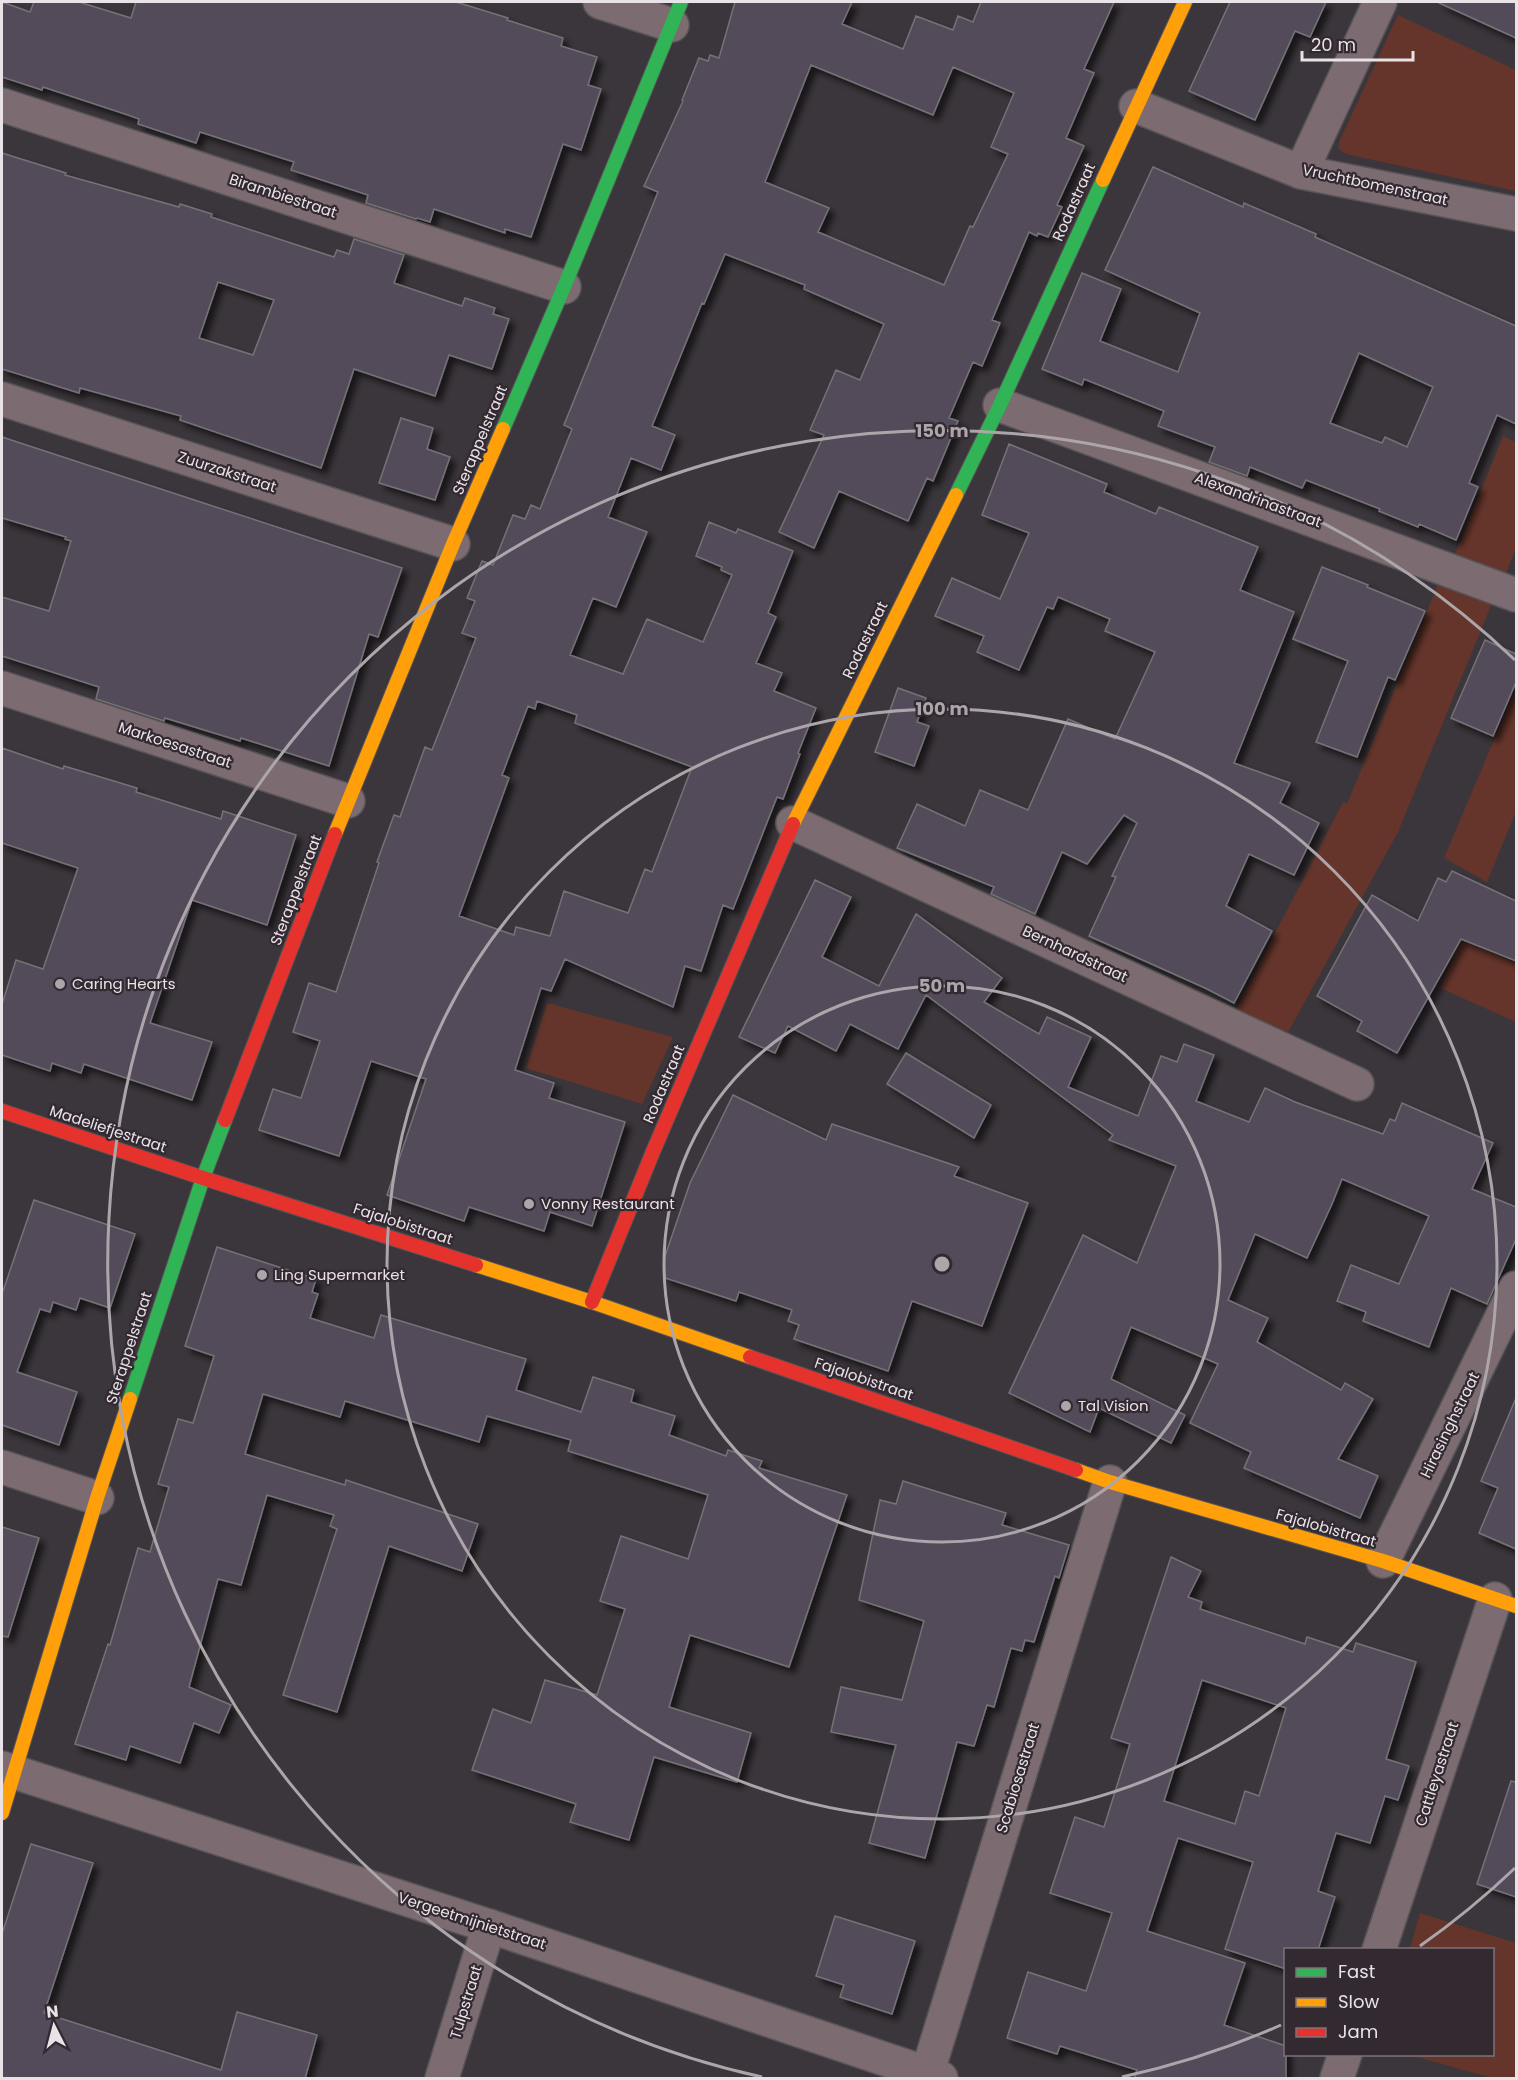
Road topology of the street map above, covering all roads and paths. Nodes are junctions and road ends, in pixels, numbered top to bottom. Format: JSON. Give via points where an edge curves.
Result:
{"nodes":[{"id":1,"x":600,"y":2,"type":"edge"},
{"id":2,"x":1185,"y":2,"type":"edge"},
{"id":3,"x":1380,"y":2,"type":"edge"},
{"id":4,"x":676,"y":13,"type":"edge"},
{"id":5,"x":2,"y":105,"type":"edge"},
{"id":6,"x":1136,"y":106,"type":"junction"},
{"id":7,"x":1301,"y":172,"type":"junction"},
{"id":8,"x":1516,"y":214,"type":"edge"},
{"id":9,"x":564,"y":287,"type":"junction"},
{"id":10,"x":2,"y":399,"type":"edge"},
{"id":11,"x":1000,"y":405,"type":"junction"},
{"id":12,"x":453,"y":544,"type":"junction"},
{"id":13,"x":1516,"y":595,"type":"edge"},
{"id":14,"x":2,"y":688,"type":"edge"},
{"id":15,"x":348,"y":801,"type":"junction"},
{"id":16,"x":793,"y":823,"type":"junction"},
{"id":17,"x":1357,"y":1084,"type":"dead end"},
{"id":18,"x":2,"y":1111,"type":"edge"},
{"id":19,"x":203,"y":1178,"type":"junction"},
{"id":20,"x":1516,"y":1288,"type":"edge"},
{"id":21,"x":592,"y":1302,"type":"junction"},
{"id":22,"x":2,"y":1467,"type":"edge"},
{"id":23,"x":1110,"y":1482,"type":"junction"},
{"id":24,"x":97,"y":1498,"type":"junction"},
{"id":25,"x":1383,"y":1561,"type":"junction"},
{"id":26,"x":1506,"y":1603,"type":"edge"},
{"id":27,"x":8,"y":1770,"type":"edge"},
{"id":28,"x":2,"y":1813,"type":"edge"},
{"id":29,"x":489,"y":1926,"type":"junction"},
{"id":30,"x":1381,"y":1948,"type":"edge"},
{"id":31,"x":1345,"y":2056,"type":"edge"},
{"id":32,"x":934,"y":2076,"type":"edge"},
{"id":33,"x":442,"y":2079,"type":"edge"},
{"id":34,"x":1337,"y":2079,"type":"edge"}],
"edges":[{"from":1,"to":4,"type":"street"},
{"from":2,"to":6,"type":"street","name":"Rodastraat"},
{"from":3,"to":7,"type":"street"},
{"from":4,"to":9,"type":"street","name":"Sterappelstraat"},
{"from":5,"to":9,"type":"street","name":"Birambiestraat"},
{"from":6,"to":7,"type":"street","name":"Vruchtbomenstraat"},
{"from":6,"to":11,"type":"street","name":"Rodastraat"},
{"from":7,"to":8,"type":"street","name":"Vruchtbomenstraat"},
{"from":9,"to":12,"type":"street","name":"Sterappelstraat"},
{"from":10,"to":12,"type":"street","name":"Zuurzakstraat"},
{"from":11,"to":13,"type":"street","name":"Alexandrinastraat"},
{"from":11,"to":16,"type":"street","name":"Rodastraat"},
{"from":12,"to":15,"type":"street","name":"Sterappelstraat"},
{"from":14,"to":15,"type":"street","name":"Markoesastraat"},
{"from":15,"to":19,"type":"street","name":"Sterappelstraat"},
{"from":16,"to":17,"type":"street","name":"Bernhardstraat"},
{"from":16,"to":21,"type":"street","name":"Rodastraat"},
{"from":18,"to":19,"type":"street","name":"Madeliefjestraat"},
{"from":19,"to":21,"type":"street","name":"Fajalobistraat"},
{"from":19,"to":24,"type":"street","name":"Sterappelstraat"},
{"from":20,"to":25,"type":"street","name":"Hirasinghstraat"},
{"from":21,"to":23,"type":"street","name":"Fajalobistraat"},
{"from":22,"to":24,"type":"street"},
{"from":23,"to":25,"type":"street","name":"Fajalobistraat"},
{"from":23,"to":32,"type":"street","name":"Scabiosastraat"},
{"from":24,"to":27,"type":"street","name":"Sterappelstraat"},
{"from":25,"to":26,"type":"street","name":"Fajalobistraat"},
{"from":26,"to":30,"type":"street","name":"Cattleyastraat"},
{"from":27,"to":28,"type":"street","name":"Sterappelstraat"},
{"from":27,"to":29,"type":"street","name":"Vergeetmijnietstraat"},
{"from":29,"to":32,"type":"street","name":"Vergeetmijnietstraat"},
{"from":29,"to":33,"type":"street","name":"Tulpstraat"},
{"from":31,"to":34,"type":"street"}]}
